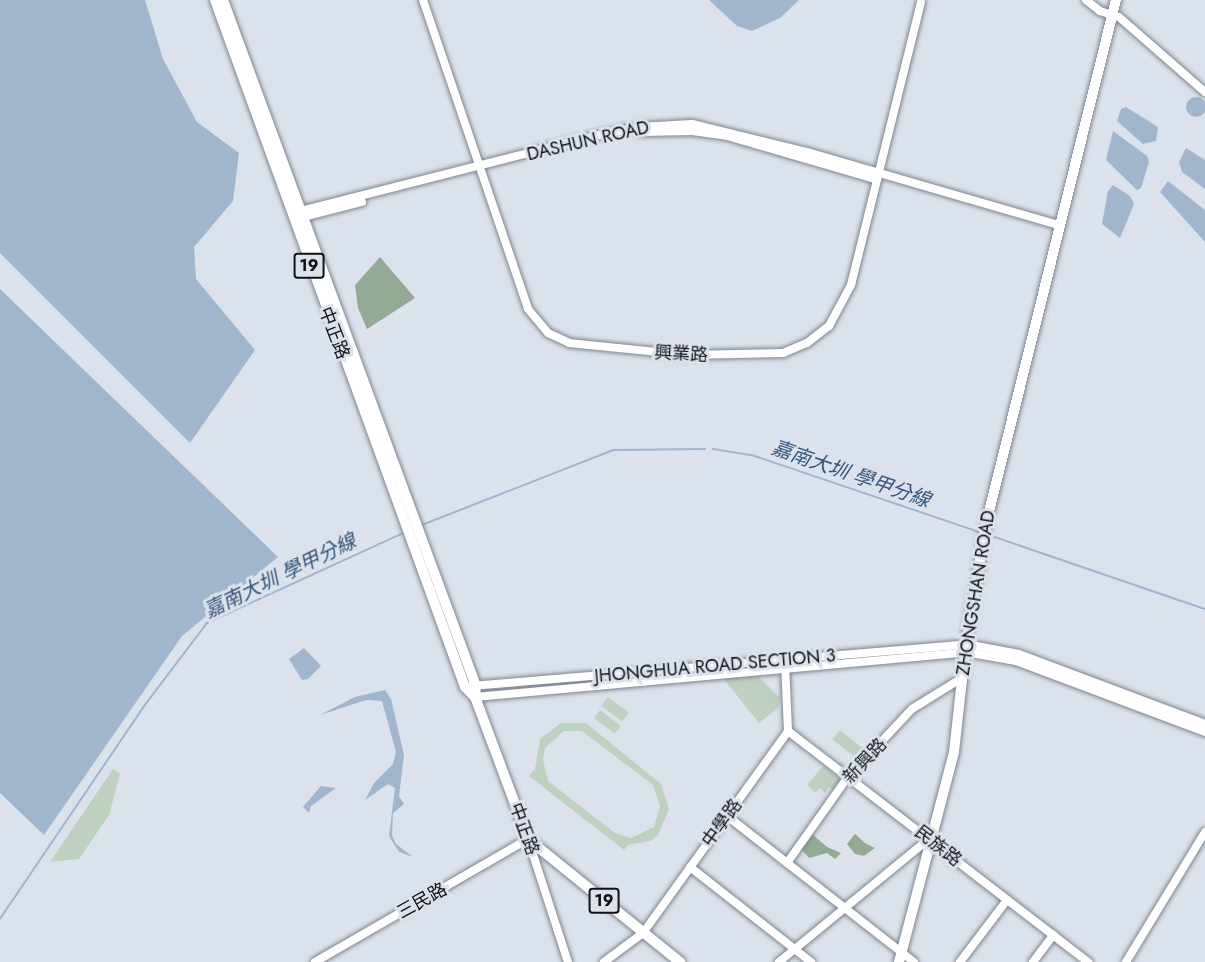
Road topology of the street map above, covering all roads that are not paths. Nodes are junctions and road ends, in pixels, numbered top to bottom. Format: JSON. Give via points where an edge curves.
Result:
{"nodes":[{"id":1,"x":215,"y":0,"type":"edge"},
{"id":2,"x":223,"y":0,"type":"edge"},
{"id":3,"x":423,"y":0,"type":"edge"},
{"id":4,"x":1086,"y":0,"type":"edge"},
{"id":5,"x":1116,"y":0,"type":"edge"},
{"id":6,"x":921,"y":3,"type":"dead end"},
{"id":7,"x":1112,"y":14,"type":"junction"},
{"id":8,"x":1205,"y":92,"type":"edge"},
{"id":9,"x":269,"y":138,"type":"junction"},
{"id":10,"x":482,"y":169,"type":"junction"},
{"id":11,"x":879,"y":177,"type":"junction"},
{"id":12,"x":297,"y":216,"type":"junction"},
{"id":13,"x":1057,"y":227,"type":"junction"},
{"id":14,"x":965,"y":648,"type":"junction"},
{"id":15,"x":785,"y":664,"type":"junction"},
{"id":16,"x":962,"y":678,"type":"junction"},
{"id":17,"x":472,"y":690,"type":"junction"},
{"id":18,"x":1205,"y":724,"type":"edge"},
{"id":19,"x":788,"y":731,"type":"junction"},
{"id":20,"x":1205,"y":732,"type":"edge"},
{"id":21,"x":848,"y":777,"type":"junction"},
{"id":22,"x":727,"y":816,"type":"junction"},
{"id":23,"x":1205,"y":832,"type":"edge"},
{"id":24,"x":528,"y":839,"type":"junction"},
{"id":25,"x":929,"y":839,"type":"junction"},
{"id":26,"x":787,"y":863,"type":"junction"},
{"id":27,"x":690,"y":867,"type":"junction"},
{"id":28,"x":1007,"y":900,"type":"junction"},
{"id":29,"x":844,"y":908,"type":"junction"},
{"id":30,"x":643,"y":933,"type":"junction"},
{"id":31,"x":1053,"y":935,"type":"junction"},
{"id":32,"x":796,"y":948,"type":"junction"},
{"id":33,"x":900,"y":957,"type":"edge"},
{"id":34,"x":315,"y":962,"type":"edge"},
{"id":35,"x":568,"y":962,"type":"edge"},
{"id":36,"x":604,"y":962,"type":"edge"},
{"id":37,"x":680,"y":962,"type":"edge"},
{"id":38,"x":779,"y":962,"type":"edge"},
{"id":39,"x":811,"y":962,"type":"edge"},
{"id":40,"x":914,"y":962,"type":"edge"},
{"id":41,"x":960,"y":962,"type":"edge"},
{"id":42,"x":1033,"y":962,"type":"edge"},
{"id":43,"x":1088,"y":962,"type":"edge"},
{"id":44,"x":1126,"y":962,"type":"edge"}],
"edges":[{"from":1,"to":9,"type":"main road","name":"中正路","number":"19"},
{"from":2,"to":9,"type":"main road","name":"中正路","number":"19"},
{"from":3,"to":10,"type":"street","name":"興業路"},
{"from":4,"to":7,"type":"street","via":[[1100,11]]},
{"from":5,"to":7,"type":"main road","name":"ZHONGSHAN ROAD"},
{"from":6,"to":11,"type":"street","name":"興業路"},
{"from":7,"to":8,"type":"street"},
{"from":7,"to":13,"type":"main road","name":"ZHONGSHAN ROAD"},
{"from":9,"to":12,"type":"main road","name":"中正路","number":"19"},
{"from":10,"to":11,"type":"street","name":"DASHUN ROAD","via":[[639,132],[693,131],[727,136]]},
{"from":10,"to":11,"type":"street","name":"興業路","via":[[528,309],[548,333],[587,348],[688,356],[783,354],[807,344],[829,326],[851,285]]},
{"from":10,"to":12,"type":"street","name":"DASHUN ROAD"},
{"from":11,"to":13,"type":"street","name":"DASHUN ROAD"},
{"from":12,"to":17,"type":"main road","name":"中正路","number":"19"},
{"from":13,"to":14,"type":"main road","name":"ZHONGSHAN ROAD","via":[[986,524]]},
{"from":14,"to":15,"type":"street","name":"JHONGHUA ROAD SECTION 3"},
{"from":14,"to":16,"type":"main road","name":"ZHONGSHAN ROAD"},
{"from":14,"to":18,"type":"street","via":[[1019,654]]},
{"from":14,"to":20,"type":"street","via":[[1016,661]]},
{"from":15,"to":17,"type":"street","name":"JHONGHUA ROAD SECTION 3"},
{"from":15,"to":19,"type":"street"},
{"from":16,"to":21,"type":"street","name":"新興路","via":[[912,709]]},
{"from":16,"to":25,"type":"main road","name":"ZHONGSHAN ROAD","via":[[954,752]]},
{"from":17,"to":24,"type":"main road","name":"中正路","number":"19"},
{"from":19,"to":21,"type":"street","name":"民族路"},
{"from":19,"to":22,"type":"street","name":"中學路"},
{"from":21,"to":25,"type":"street","name":"民族路"},
{"from":21,"to":26,"type":"street","name":"新興路"},
{"from":22,"to":26,"type":"street"},
{"from":22,"to":27,"type":"street","name":"中學路"},
{"from":23,"to":44,"type":"street"},
{"from":24,"to":30,"type":"main road","number":"19"},
{"from":24,"to":34,"type":"street","name":"三民路"},
{"from":24,"to":35,"type":"street","name":"中正路"},
{"from":25,"to":28,"type":"street","name":"民族路"},
{"from":25,"to":29,"type":"street"},
{"from":25,"to":33,"type":"main road","name":"ZHONGSHAN ROAD"},
{"from":26,"to":29,"type":"street"},
{"from":27,"to":30,"type":"street","name":"中學路"},
{"from":27,"to":32,"type":"street"},
{"from":28,"to":31,"type":"street","name":"民族路"},
{"from":28,"to":41,"type":"street"},
{"from":29,"to":32,"type":"street"},
{"from":29,"to":33,"type":"street"},
{"from":30,"to":36,"type":"street","name":"中學路"},
{"from":30,"to":37,"type":"main road","number":"19"},
{"from":31,"to":42,"type":"street"},
{"from":31,"to":43,"type":"street","name":"民族路"},
{"from":32,"to":38,"type":"street"},
{"from":32,"to":39,"type":"street"},
{"from":33,"to":40,"type":"street"}]}
